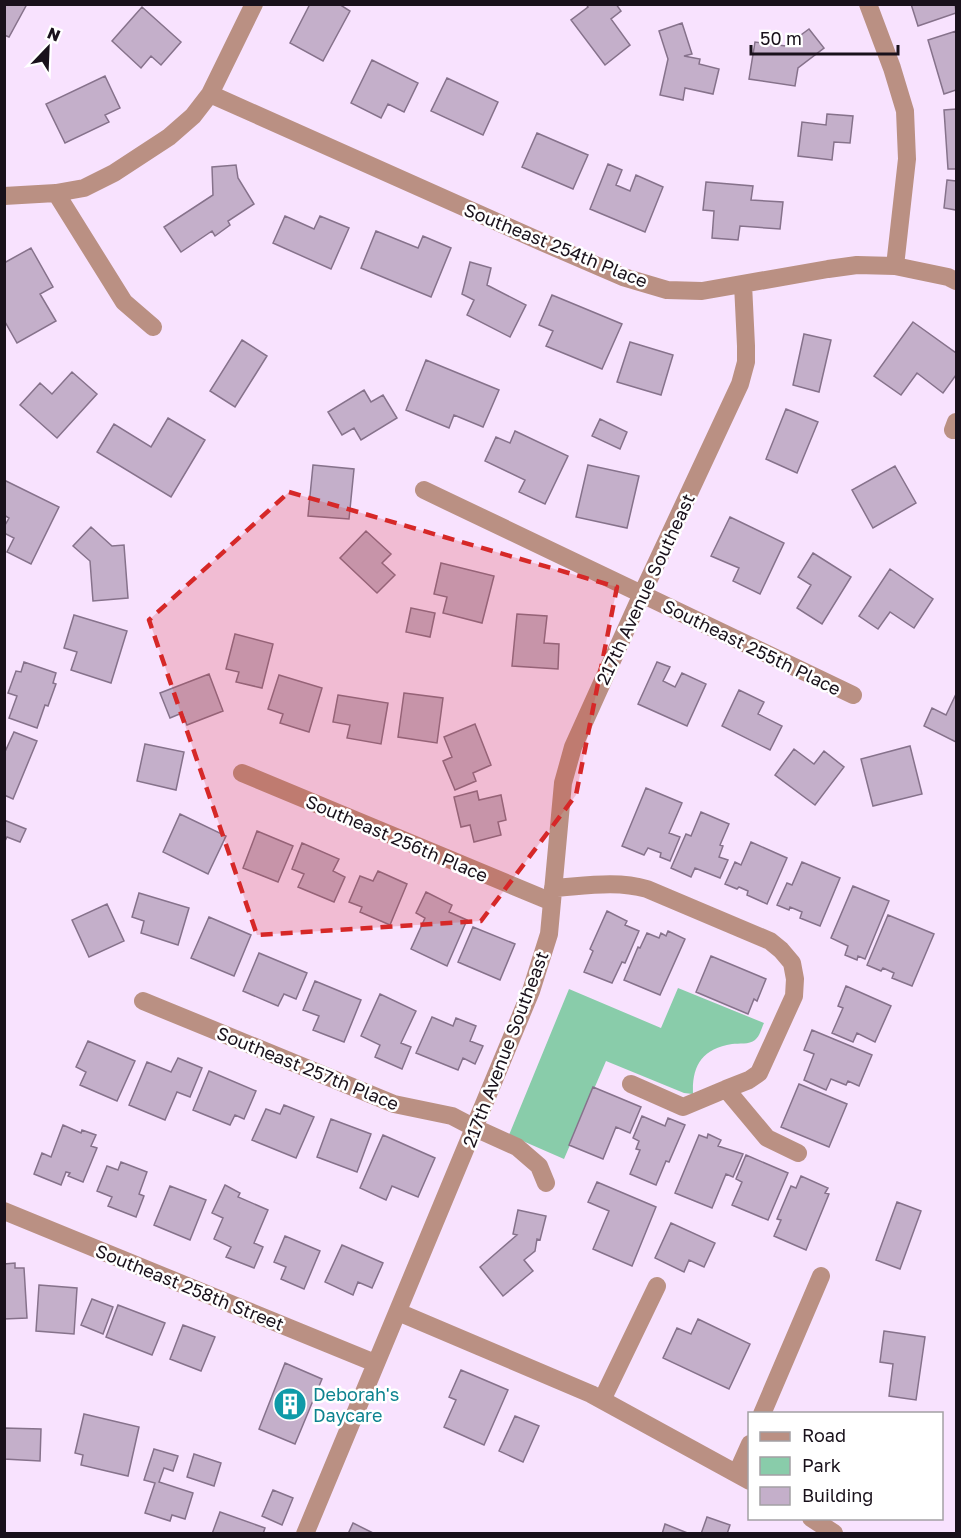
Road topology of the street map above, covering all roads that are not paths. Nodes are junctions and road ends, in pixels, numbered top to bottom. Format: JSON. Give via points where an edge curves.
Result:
{"nodes":[{"id":1,"x":254,"y":4,"type":"edge"},
{"id":2,"x":867,"y":4,"type":"edge"},
{"id":3,"x":210,"y":94,"type":"junction"},
{"id":4,"x":57,"y":193,"type":"junction"},
{"id":5,"x":4,"y":196,"type":"edge"},
{"id":6,"x":895,"y":266,"type":"junction"},
{"id":7,"x":957,"y":280,"type":"edge"},
{"id":8,"x":743,"y":284,"type":"junction"},
{"id":9,"x":153,"y":327,"type":"dead end"},
{"id":10,"x":424,"y":490,"type":"dead end"},
{"id":11,"x":642,"y":594,"type":"junction"},
{"id":12,"x":853,"y":695,"type":"dead end"},
{"id":13,"x":242,"y":773,"type":"dead end"},
{"id":14,"x":552,"y":895,"type":"junction"},
{"id":15,"x":143,"y":1001,"type":"dead end"},
{"id":16,"x":632,"y":1084,"type":"dead end"},
{"id":17,"x":726,"y":1089,"type":"junction"},
{"id":18,"x":475,"y":1128,"type":"junction"},
{"id":19,"x":798,"y":1153,"type":"dead end"},
{"id":20,"x":546,"y":1183,"type":"dead end"},
{"id":21,"x":4,"y":1211,"type":"edge"},
{"id":22,"x":821,"y":1276,"type":"dead end"},
{"id":23,"x":657,"y":1286,"type":"dead end"},
{"id":24,"x":398,"y":1312,"type":"junction"},
{"id":25,"x":375,"y":1363,"type":"junction"},
{"id":26,"x":602,"y":1401,"type":"junction"},
{"id":27,"x":762,"y":1412,"type":"edge"},
{"id":28,"x":748,"y":1453,"type":"edge"},
{"id":29,"x":743,"y":1477,"type":"edge"},
{"id":30,"x":814,"y":1520,"type":"edge"},
{"id":31,"x":305,"y":1533,"type":"edge"},
{"id":32,"x":834,"y":1533,"type":"edge"}],
"edges":[{"from":1,"to":3,"type":"street"},
{"from":2,"to":6,"type":"street","via":[[905,111],[907,159]]},
{"from":3,"to":4,"type":"street","via":[[169,137],[114,173],[84,188]]},
{"from":3,"to":8,"type":"street","name":"Southeast 254th Place","via":[[623,276],[667,290],[702,291]]},
{"from":4,"to":5,"type":"street"},
{"from":4,"to":9,"type":"street","via":[[124,302]]},
{"from":6,"to":7,"type":"street","name":"Southeast 254th Place"},
{"from":6,"to":8,"type":"street","name":"Southeast 254th Place","via":[[857,265]]},
{"from":8,"to":11,"type":"street","name":"217th Avenue Southeast","via":[[746,362],[740,384]]},
{"from":10,"to":11,"type":"street","name":"Southeast 255th Place"},
{"from":11,"to":12,"type":"street","name":"Southeast 255th Place"},
{"from":11,"to":14,"type":"street","name":"217th Avenue Southeast","via":[[573,747],[563,783]]},
{"from":13,"to":14,"type":"street","name":"Southeast 256th Place"},
{"from":14,"to":17,"type":"street","name":"Southeast 256th Place","via":[[632,885],[770,941],[781,950],[792,963],[794,996],[759,1073]]},
{"from":14,"to":18,"type":"street","name":"217th Avenue Southeast","via":[[549,934],[531,991]]},
{"from":15,"to":18,"type":"street","name":"Southeast 257th Place","via":[[394,1104],[452,1116]]},
{"from":16,"to":17,"type":"street","via":[[683,1107]]},
{"from":17,"to":19,"type":"street","via":[[767,1138]]},
{"from":18,"to":20,"type":"street","name":"Southeast 257th Place","via":[[517,1146],[539,1166]]},
{"from":18,"to":24,"type":"street","name":"217th Avenue Southeast"},
{"from":21,"to":25,"type":"street","name":"Southeast 258th Street"},
{"from":22,"to":27,"type":"street"},
{"from":23,"to":26,"type":"street"},
{"from":24,"to":25,"type":"street","name":"217th Avenue Southeast"},
{"from":24,"to":26,"type":"street"},
{"from":25,"to":31,"type":"street","name":"217th Avenue Southeast"},
{"from":26,"to":29,"type":"street"},
{"from":28,"to":29,"type":"street"},
{"from":30,"to":32,"type":"street"}]}
